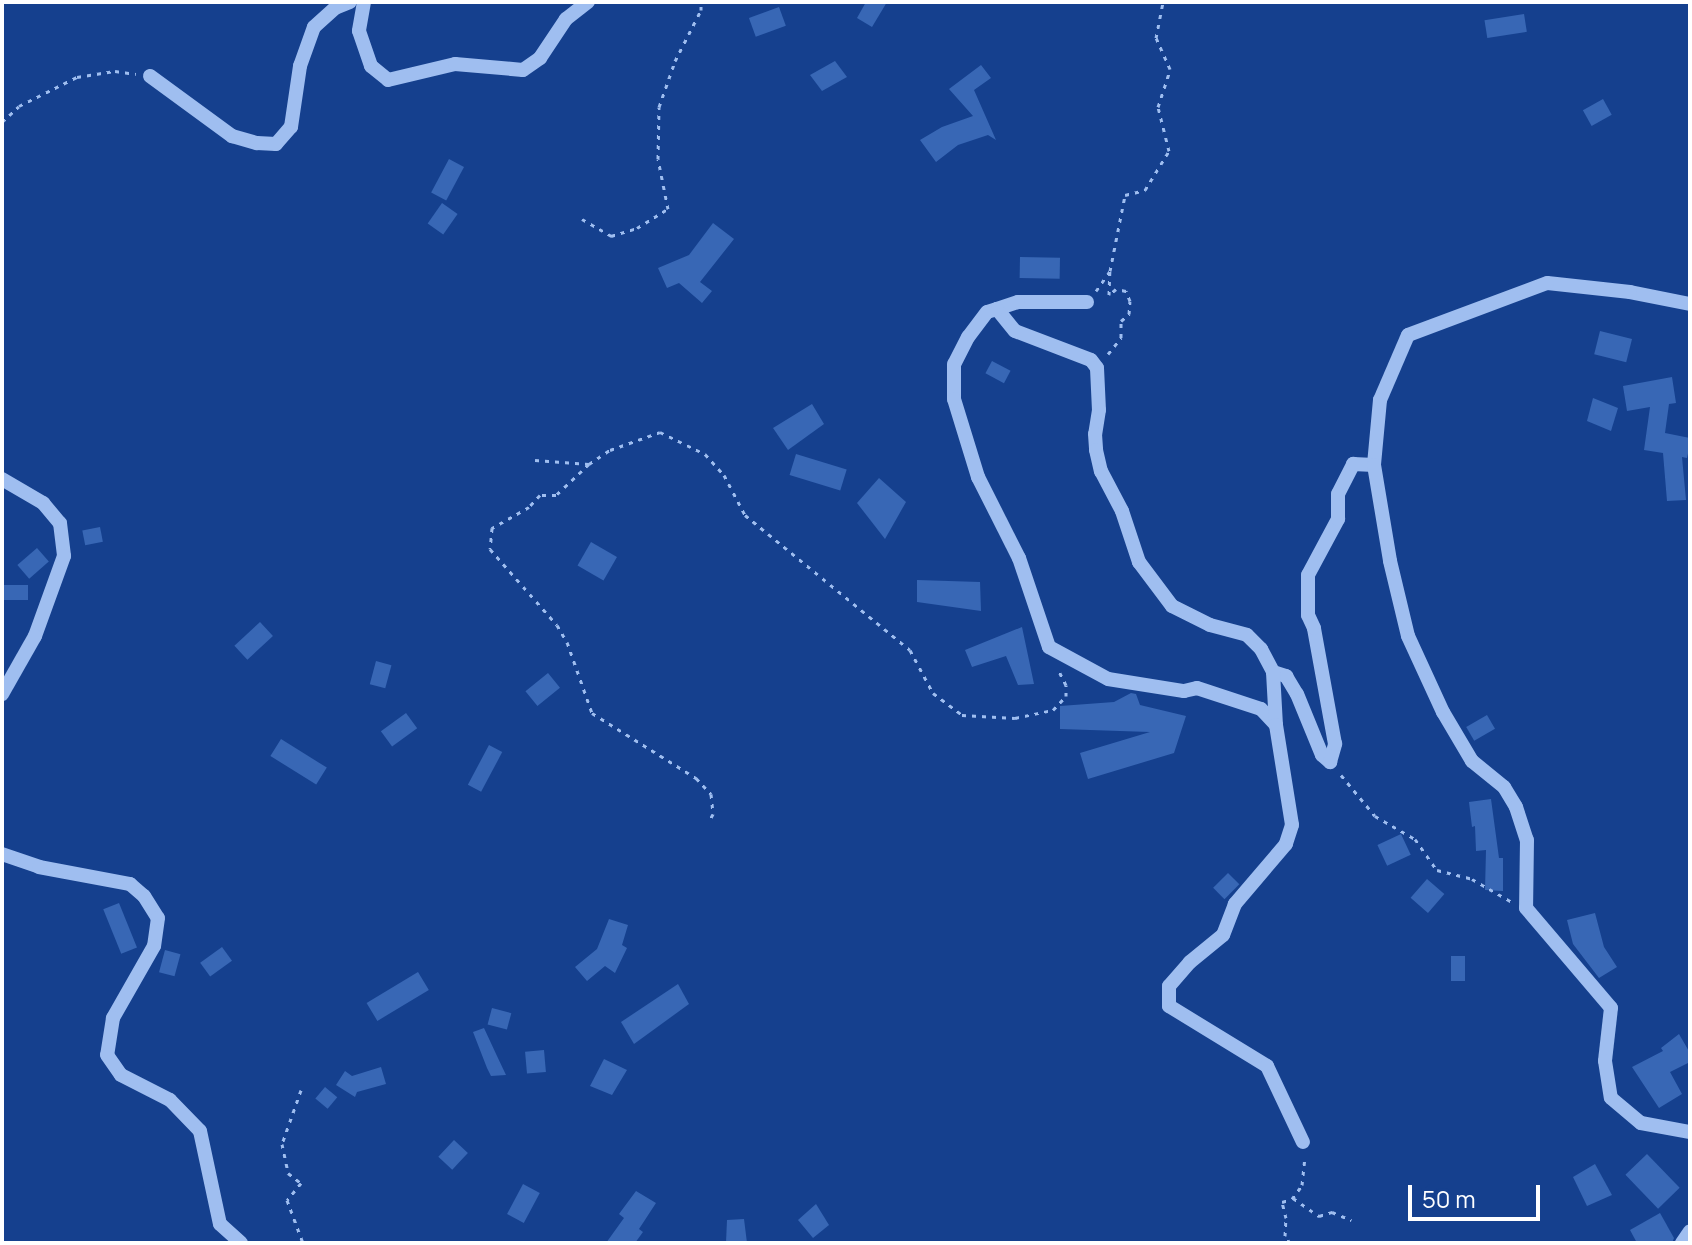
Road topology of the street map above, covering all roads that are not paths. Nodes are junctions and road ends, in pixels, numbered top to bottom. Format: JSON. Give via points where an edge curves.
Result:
{"nodes":[{"id":1,"x":350,"y":2,"type":"edge"},
{"id":2,"x":364,"y":2,"type":"edge"},
{"id":3,"x":588,"y":2,"type":"edge"},
{"id":4,"x":150,"y":76,"type":"road end"},
{"id":5,"x":1087,"y":302,"type":"road end"},
{"id":6,"x":1690,"y":304,"type":"edge"},
{"id":7,"x":997,"y":309,"type":"junction"},
{"id":8,"x":1374,"y":465,"type":"junction"},
{"id":9,"x":2,"y":479,"type":"edge"},
{"id":10,"x":1273,"y":672,"type":"junction"},
{"id":11,"x":2,"y":694,"type":"edge"},
{"id":12,"x":1276,"y":725,"type":"junction"},
{"id":13,"x":2,"y":854,"type":"edge"},
{"id":14,"x":1690,"y":1132,"type":"edge"},
{"id":15,"x":1303,"y":1142,"type":"road end"},
{"id":16,"x":1690,"y":1231,"type":"edge"},
{"id":17,"x":241,"y":1243,"type":"edge"},
{"id":18,"x":1682,"y":1243,"type":"edge"}],
"edges":[{"from":1,"to":4,"type":"street","via":[[314,27],[300,66],[291,127],[276,144],[232,136]]},
{"from":2,"to":3,"type":"street","via":[[359,31],[371,66],[388,80],[455,64],[523,70],[540,58],[566,19]]},
{"from":5,"to":7,"type":"street","via":[[1018,302]]},
{"from":6,"to":8,"type":"street","via":[[1547,283],[1408,335],[1380,400]]},
{"from":7,"to":10,"type":"street","via":[[1015,331],[1091,360],[1097,368],[1096,450],[1139,562],[1172,606],[1210,625],[1247,635]]},
{"from":7,"to":12,"type":"street","via":[[987,312],[954,364],[954,399],[978,477],[1019,558],[1049,647],[1108,679],[1208,691],[1261,709]]},
{"from":8,"to":10,"type":"street","via":[[1353,464],[1338,494],[1338,519],[1308,575],[1308,615],[1335,744],[1330,762],[1286,676]]},
{"from":8,"to":14,"type":"street","via":[[1408,636],[1472,761],[1504,787],[1516,807],[1527,840],[1526,908],[1611,1008],[1605,1061],[1611,1098],[1641,1123]]},
{"from":9,"to":11,"type":"street","via":[[43,503],[60,523],[64,556],[35,636]]},
{"from":10,"to":12,"type":"street"},
{"from":12,"to":15,"type":"street","via":[[1292,825],[1286,844],[1235,904],[1223,935],[1169,986],[1169,1006],[1267,1066]]},
{"from":13,"to":17,"type":"street","via":[[39,867],[130,884],[158,918],[154,946],[113,1018],[107,1055],[121,1075],[170,1100],[200,1131],[220,1224]]},
{"from":16,"to":18,"type":"street"}]}
